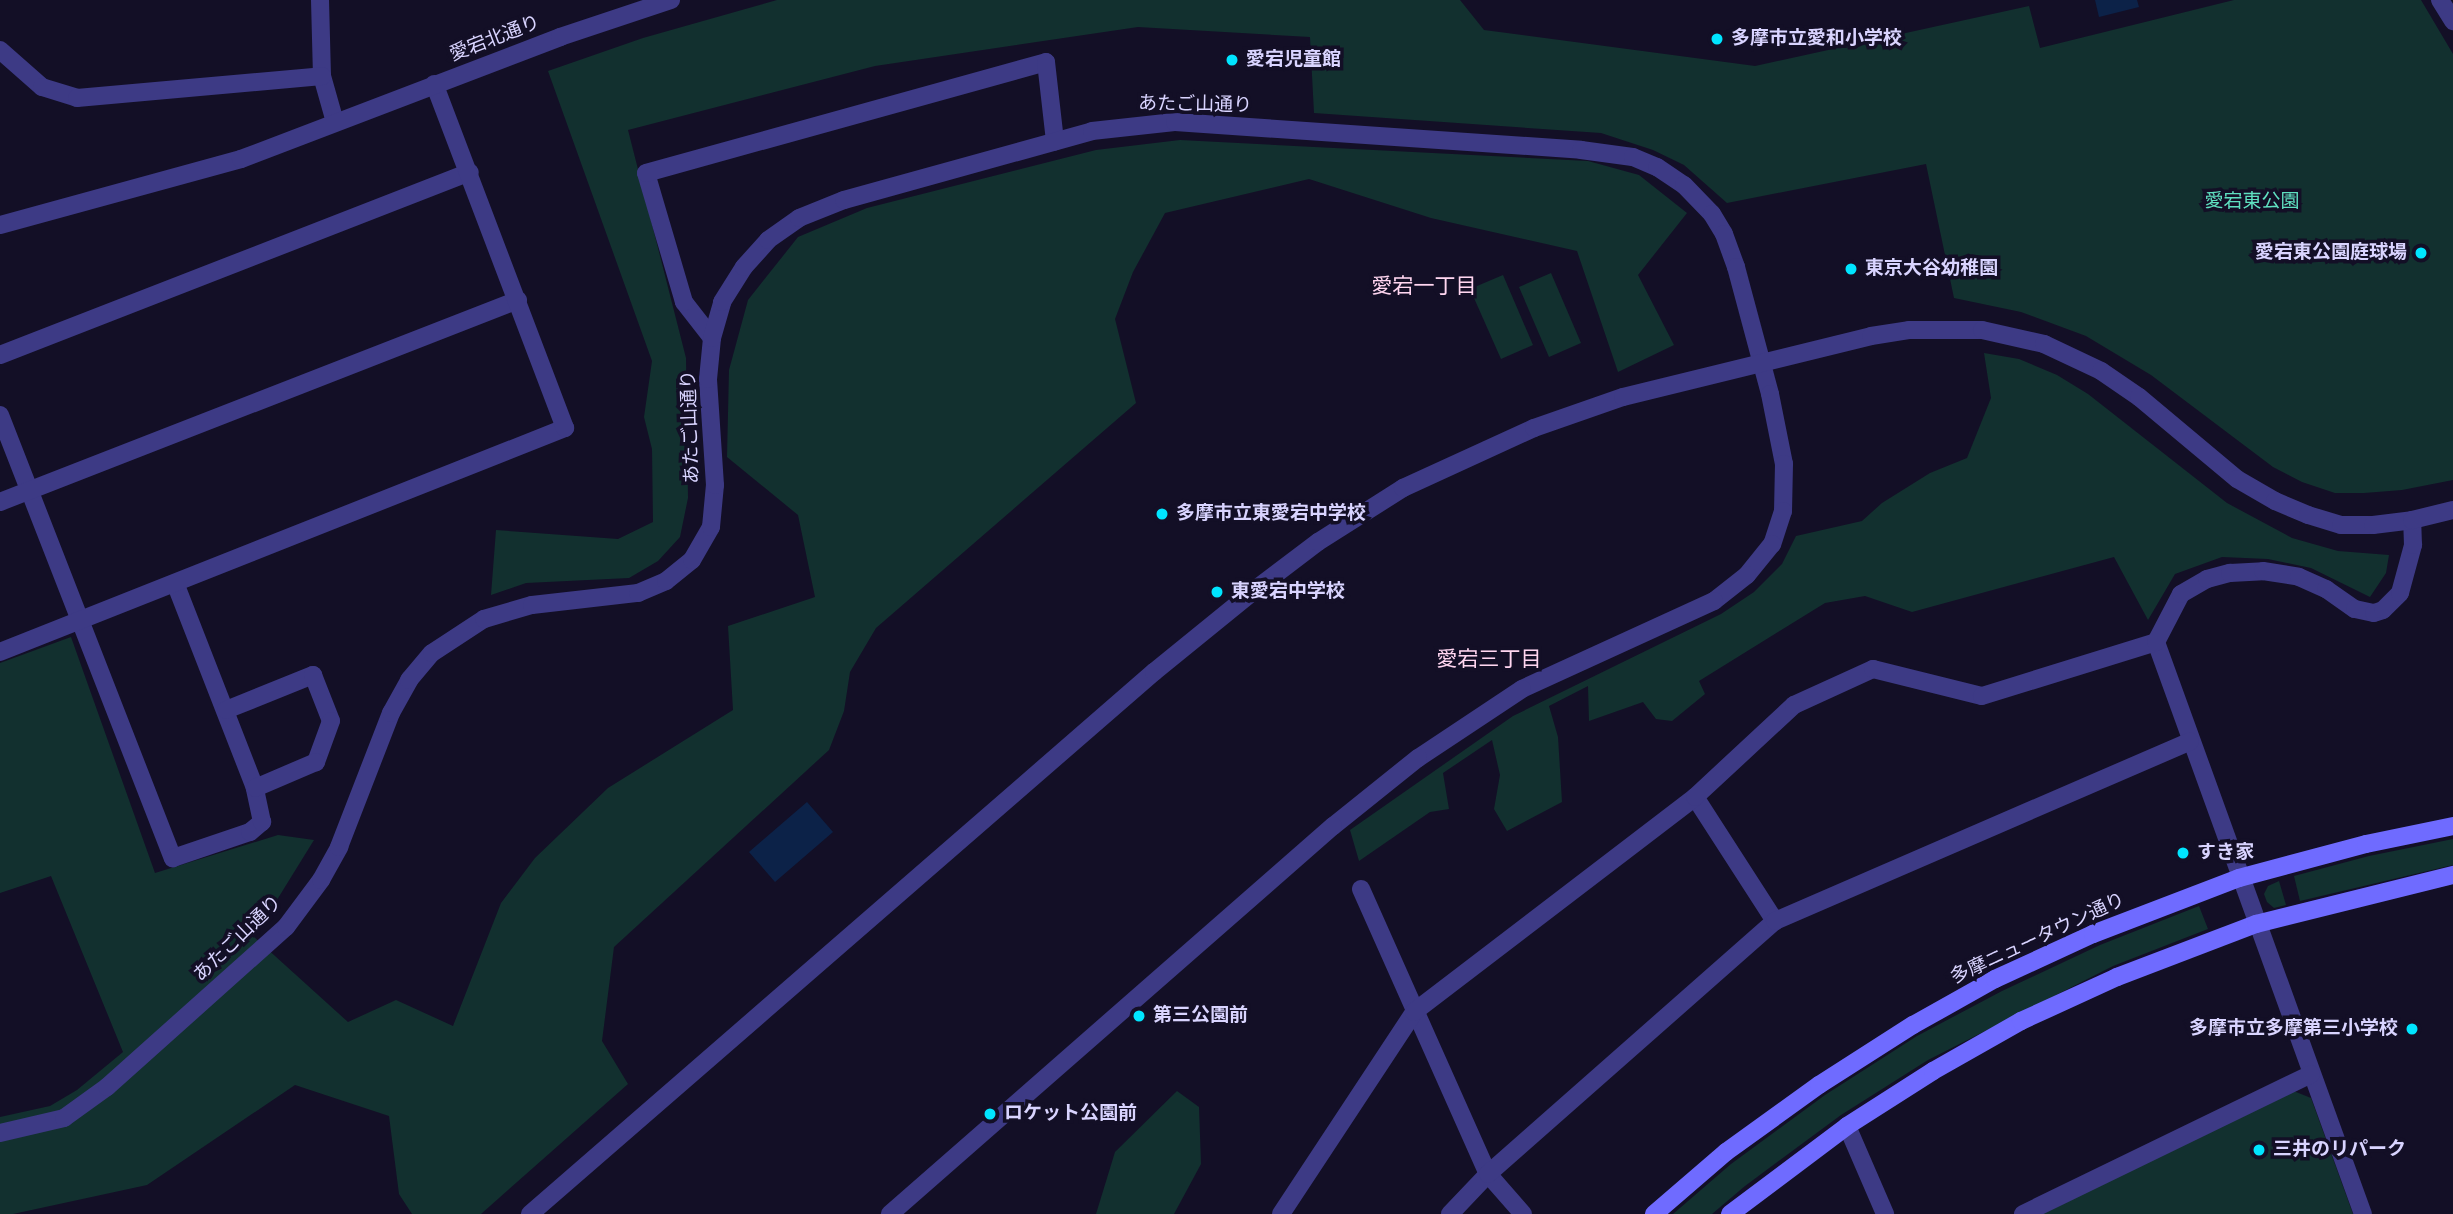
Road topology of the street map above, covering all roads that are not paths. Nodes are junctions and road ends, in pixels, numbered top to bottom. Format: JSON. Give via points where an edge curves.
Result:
{"nodes":[{"id":1,"x":320,"y":0,"type":"edge"},
{"id":2,"x":671,"y":0,"type":"edge"},
{"id":3,"x":2441,"y":0,"type":"edge"},
{"id":4,"x":2453,"y":21,"type":"edge"},
{"id":5,"x":0,"y":50,"type":"edge"},
{"id":6,"x":322,"y":76,"type":"junction"},
{"id":7,"x":434,"y":84,"type":"junction"},
{"id":8,"x":335,"y":122,"type":"junction"},
{"id":9,"x":1055,"y":141,"type":"junction"},
{"id":10,"x":470,"y":172,"type":"junction"},
{"id":11,"x":0,"y":225,"type":"edge"},
{"id":12,"x":518,"y":300,"type":"junction"},
{"id":13,"x":712,"y":338,"type":"junction"},
{"id":14,"x":0,"y":355,"type":"edge"},
{"id":15,"x":1761,"y":361,"type":"junction"},
{"id":16,"x":0,"y":415,"type":"edge"},
{"id":17,"x":27,"y":491,"type":"junction"},
{"id":18,"x":0,"y":502,"type":"edge"},
{"id":19,"x":2453,"y":510,"type":"edge"},
{"id":20,"x":2412,"y":520,"type":"junction"},
{"id":21,"x":176,"y":583,"type":"junction"},
{"id":22,"x":80,"y":621,"type":"junction"},
{"id":23,"x":2156,"y":642,"type":"junction"},
{"id":24,"x":0,"y":652,"type":"edge"},
{"id":25,"x":226,"y":710,"type":"junction"},
{"id":26,"x":2190,"y":741,"type":"junction"},
{"id":27,"x":255,"y":788,"type":"junction"},
{"id":28,"x":1695,"y":797,"type":"junction"},
{"id":29,"x":2453,"y":826,"type":"edge"},
{"id":30,"x":2453,"y":875,"type":"edge"},
{"id":31,"x":2239,"y":878,"type":"junction"},
{"id":32,"x":1361,"y":889,"type":"dead end"},
{"id":33,"x":1774,"y":921,"type":"junction"},
{"id":34,"x":2256,"y":924,"type":"junction"},
{"id":35,"x":1414,"y":1012,"type":"junction"},
{"id":36,"x":2311,"y":1074,"type":"junction"},
{"id":37,"x":1846,"y":1126,"type":"junction"},
{"id":38,"x":0,"y":1133,"type":"edge"},
{"id":39,"x":1488,"y":1174,"type":"junction"},
{"id":40,"x":530,"y":1214,"type":"edge"},
{"id":41,"x":890,"y":1214,"type":"edge"},
{"id":42,"x":1281,"y":1214,"type":"edge"},
{"id":43,"x":1450,"y":1214,"type":"edge"},
{"id":44,"x":1523,"y":1214,"type":"edge"},
{"id":45,"x":1654,"y":1214,"type":"edge"},
{"id":46,"x":1730,"y":1214,"type":"edge"},
{"id":47,"x":1885,"y":1214,"type":"edge"},
{"id":48,"x":2023,"y":1214,"type":"edge"},
{"id":49,"x":2363,"y":1214,"type":"edge"}],
"edges":[{"from":1,"to":6,"type":"street"},
{"from":2,"to":7,"type":"street","name":"愛宕北通り"},
{"from":3,"to":4,"type":"street"},
{"from":5,"to":6,"type":"street","via":[[42,87],[77,98]]},
{"from":6,"to":8,"type":"street"},
{"from":7,"to":8,"type":"street","name":"愛宕北通り"},
{"from":7,"to":10,"type":"street"},
{"from":8,"to":11,"type":"street","name":"愛宕北通り","via":[[192,174]]},
{"from":9,"to":13,"type":"street","name":"あたご山通り","via":[[844,200],[799,218],[768,240],[744,267],[722,302]]},
{"from":9,"to":13,"type":"street","via":[[1046,62],[646,173],[684,302]]},
{"from":9,"to":15,"type":"street","name":"あたご山通り","via":[[1103,129],[1175,122],[1633,157],[1684,184],[1712,214],[1737,267]]},
{"from":10,"to":12,"type":"street"},
{"from":10,"to":14,"type":"street"},
{"from":12,"to":17,"type":"street"},
{"from":12,"to":21,"type":"street","via":[[565,428]]},
{"from":13,"to":38,"type":"street","name":"あたご山通り","via":[[708,379],[715,485],[711,527],[692,560],[666,581],[638,593],[532,605],[484,619],[432,653],[409,680],[391,713],[321,880],[286,927],[107,1087],[64,1118]]},
{"from":15,"to":20,"type":"street","via":[[1909,330],[1950,327],[2018,336],[2101,371],[2237,479],[2275,501],[2341,525]]},
{"from":15,"to":40,"type":"street","via":[[1623,397],[1534,428],[1403,488],[1318,542],[1154,672]]},
{"from":15,"to":41,"type":"street","name":"あたご山通り","via":[[1784,464],[1783,510],[1772,544],[1747,575],[1714,601],[1522,689],[1418,758],[1333,826]]},
{"from":16,"to":17,"type":"street"},
{"from":17,"to":18,"type":"street"},
{"from":17,"to":22,"type":"street"},
{"from":19,"to":20,"type":"street"},
{"from":20,"to":23,"type":"street","via":[[2413,545],[2400,593],[2383,610],[2355,609],[2299,577],[2263,571],[2230,573],[2207,579],[2181,594]]},
{"from":21,"to":22,"type":"street"},
{"from":21,"to":25,"type":"street"},
{"from":22,"to":24,"type":"street"},
{"from":22,"to":27,"type":"street","via":[[173,858],[250,832],[262,822]]},
{"from":23,"to":26,"type":"street"},
{"from":23,"to":28,"type":"street","via":[[1982,696],[1872,669],[1794,705]]},
{"from":25,"to":27,"type":"street"},
{"from":25,"to":27,"type":"street","via":[[313,675],[331,721],[316,762]]},
{"from":26,"to":31,"type":"street"},
{"from":26,"to":33,"type":"street"},
{"from":28,"to":33,"type":"street"},
{"from":28,"to":35,"type":"street"},
{"from":29,"to":31,"type":"main road","name":"多摩ニュータウン通り"},
{"from":30,"to":34,"type":"main road"},
{"from":31,"to":34,"type":"street"},
{"from":31,"to":45,"type":"main road","name":"多摩ニュータウン通り","via":[[2093,934],[1995,979],[1913,1025],[1726,1152]]},
{"from":32,"to":35,"type":"street"},
{"from":33,"to":39,"type":"street"},
{"from":34,"to":36,"type":"street"},
{"from":34,"to":37,"type":"main road","via":[[2117,976],[2021,1021]]},
{"from":35,"to":39,"type":"street"},
{"from":35,"to":42,"type":"street"},
{"from":36,"to":48,"type":"street"},
{"from":36,"to":49,"type":"street"},
{"from":37,"to":46,"type":"main road"},
{"from":37,"to":47,"type":"street"},
{"from":39,"to":43,"type":"street"},
{"from":39,"to":44,"type":"street"}]}
